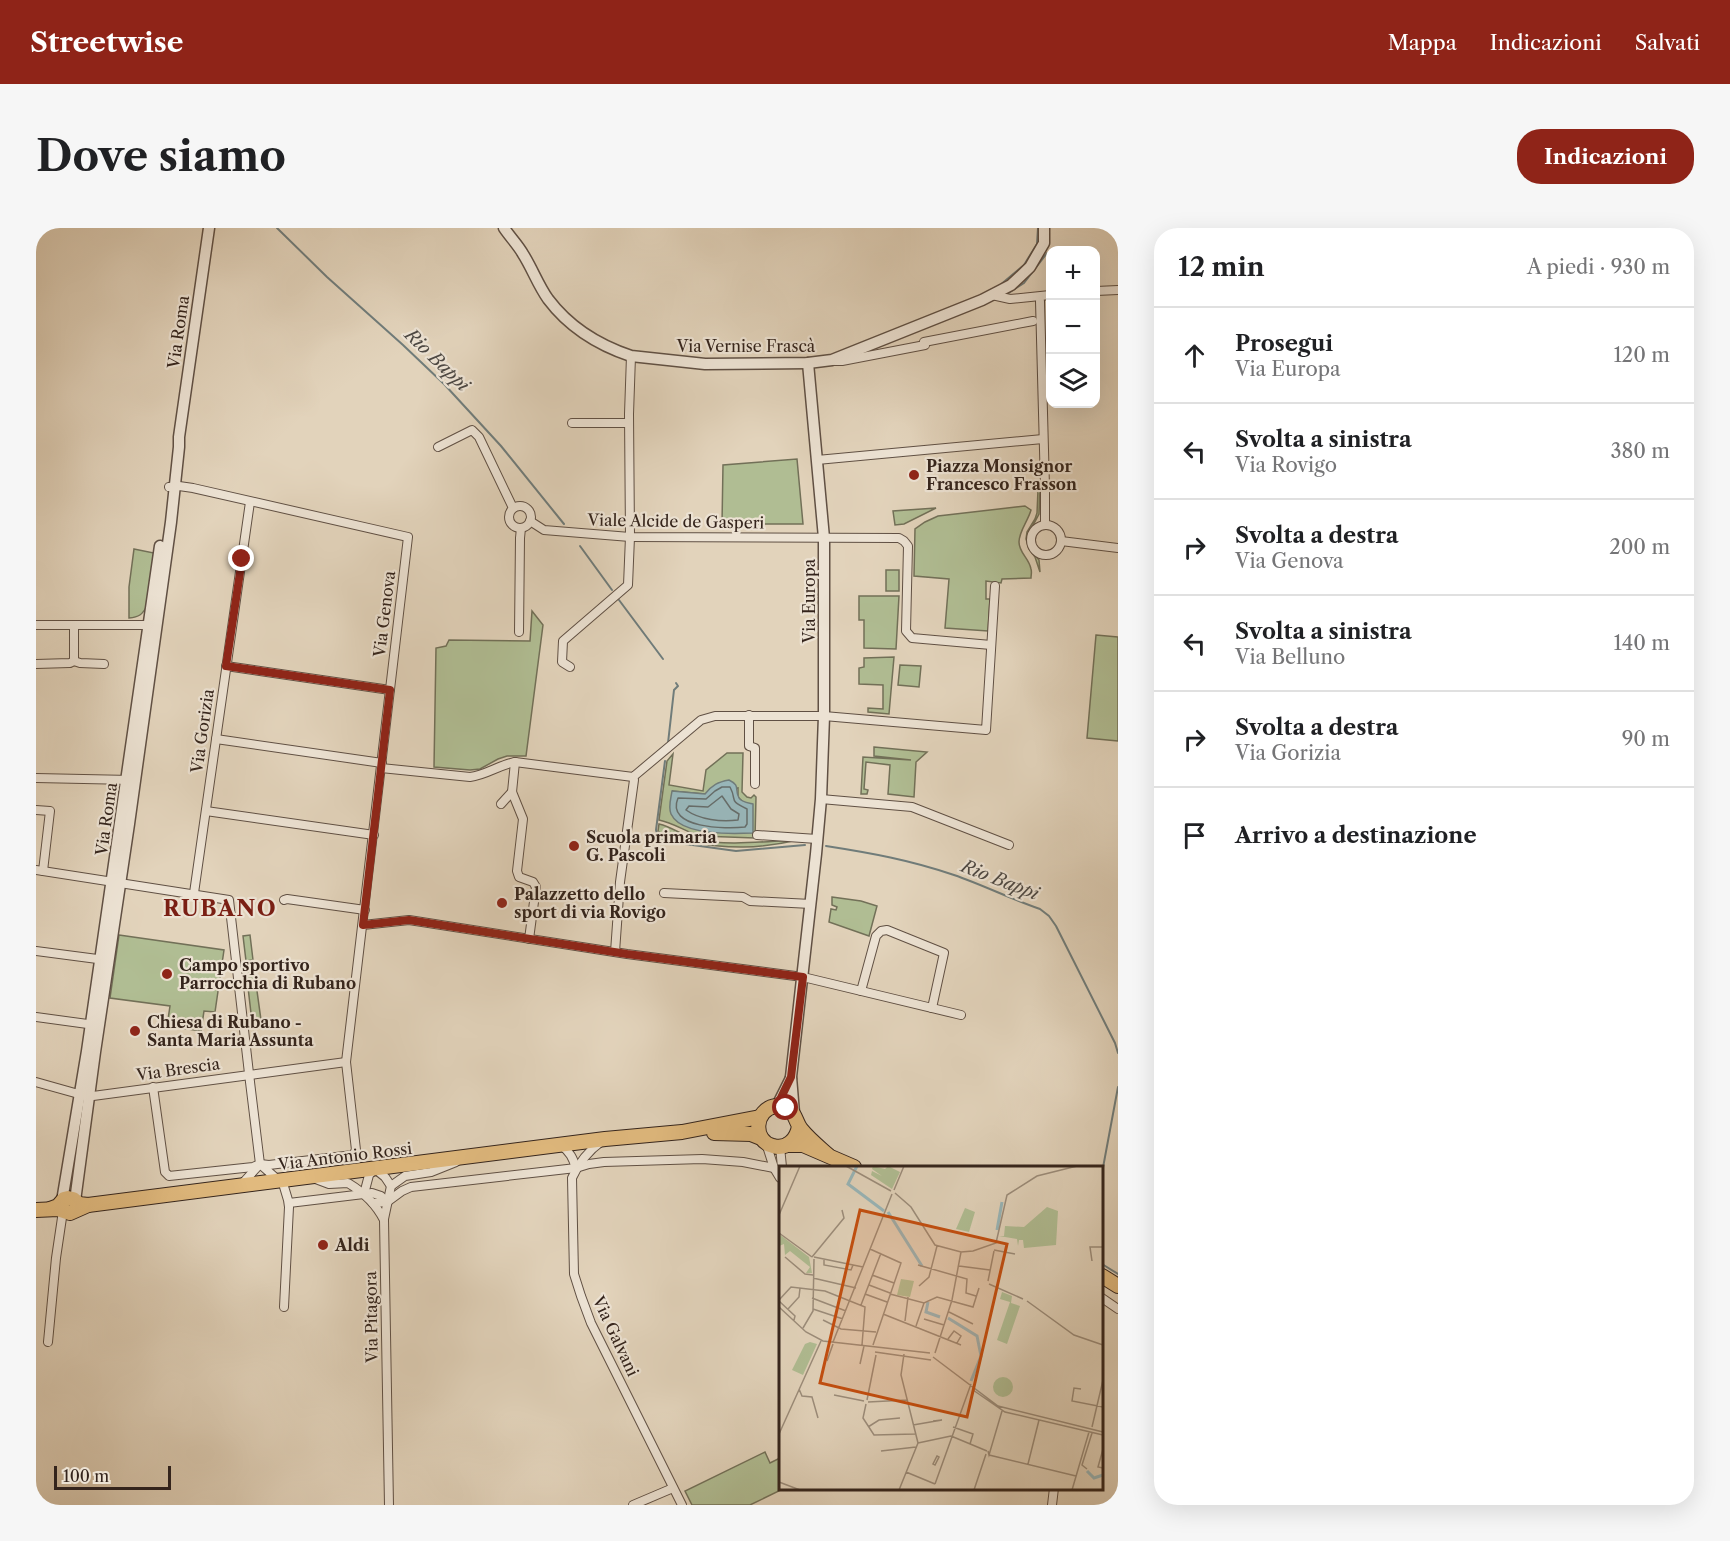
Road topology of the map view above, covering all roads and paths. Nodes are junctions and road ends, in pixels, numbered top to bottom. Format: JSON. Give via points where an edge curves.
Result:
{"nodes":[{"id":1,"x":208,"y":228,"type":"edge"},
{"id":2,"x":504,"y":228,"type":"edge"},
{"id":3,"x":1044,"y":228,"type":"edge"},
{"id":4,"x":1118,"y":290,"type":"edge"},
{"id":5,"x":1100,"y":291,"type":"edge"},
{"id":6,"x":992,"y":295,"type":"junction"},
{"id":7,"x":1046,"y":295,"type":"edge"},
{"id":8,"x":1040,"y":301,"type":"dead end"},
{"id":9,"x":1033,"y":321,"type":"dead end"},
{"id":10,"x":631,"y":356,"type":"junction"},
{"id":11,"x":832,"y":360,"type":"junction"},
{"id":12,"x":808,"y":363,"type":"junction"},
{"id":13,"x":572,"y":423,"type":"dead end"},
{"id":14,"x":629,"y":423,"type":"junction"},
{"id":15,"x":1043,"y":439,"type":"junction"},
{"id":16,"x":438,"y":447,"type":"dead end"},
{"id":17,"x":817,"y":460,"type":"junction"},
{"id":18,"x":172,"y":486,"type":"junction"},
{"id":19,"x":250,"y":502,"type":"junction"},
{"id":20,"x":513,"y":508,"type":"junction"},
{"id":21,"x":530,"y":521,"type":"junction"},
{"id":22,"x":1045,"y":525,"type":"junction"},
{"id":23,"x":521,"y":528,"type":"junction"},
{"id":24,"x":630,"y":537,"type":"junction"},
{"id":25,"x":824,"y":538,"type":"junction"},
{"id":26,"x":1061,"y":541,"type":"junction"},
{"id":27,"x":1118,"y":548,"type":"edge"},
{"id":28,"x":995,"y":586,"type":"dead end"},
{"id":29,"x":36,"y":625,"type":"edge"},
{"id":30,"x":74,"y":625,"type":"junction"},
{"id":31,"x":153,"y":625,"type":"junction"},
{"id":32,"x":519,"y":632,"type":"dead end"},
{"id":33,"x":991,"y":645,"type":"junction"},
{"id":34,"x":74,"y":661,"type":"junction"},
{"id":35,"x":104,"y":663,"type":"dead end"},
{"id":36,"x":36,"y":664,"type":"edge"},
{"id":37,"x":226,"y":666,"type":"junction"},
{"id":38,"x":570,"y":667,"type":"dead end"},
{"id":39,"x":390,"y":690,"type":"junction"},
{"id":40,"x":749,"y":715,"type":"junction"},
{"id":41,"x":824,"y":716,"type":"junction"},
{"id":42,"x":216,"y":739,"type":"junction"},
{"id":43,"x":515,"y":762,"type":"junction"},
{"id":44,"x":381,"y":765,"type":"junction"},
{"id":45,"x":633,"y":777,"type":"junction"},
{"id":46,"x":36,"y":778,"type":"edge"},
{"id":47,"x":131,"y":780,"type":"junction"},
{"id":48,"x":755,"y":784,"type":"dead end"},
{"id":49,"x":512,"y":792,"type":"junction"},
{"id":50,"x":820,"y":800,"type":"junction"},
{"id":51,"x":501,"y":804,"type":"dead end"},
{"id":52,"x":36,"y":810,"type":"edge"},
{"id":53,"x":206,"y":811,"type":"junction"},
{"id":54,"x":374,"y":835,"type":"junction"},
{"id":55,"x":757,"y":835,"type":"dead end"},
{"id":56,"x":817,"y":844,"type":"junction"},
{"id":57,"x":1009,"y":845,"type":"dead end"},
{"id":58,"x":39,"y":871,"type":"edge"},
{"id":59,"x":116,"y":883,"type":"junction"},
{"id":60,"x":194,"y":893,"type":"junction"},
{"id":61,"x":664,"y":893,"type":"dead end"},
{"id":62,"x":284,"y":900,"type":"dead end"},
{"id":63,"x":811,"y":904,"type":"junction"},
{"id":64,"x":365,"y":910,"type":"junction"},
{"id":65,"x":363,"y":925,"type":"junction"},
{"id":66,"x":529,"y":939,"type":"junction"},
{"id":67,"x":36,"y":951,"type":"edge"},
{"id":68,"x":615,"y":952,"type":"junction"},
{"id":69,"x":104,"y":960,"type":"junction"},
{"id":70,"x":803,"y":977,"type":"junction"},
{"id":71,"x":861,"y":991,"type":"junction"},
{"id":72,"x":932,"y":1008,"type":"junction"},
{"id":73,"x":961,"y":1015,"type":"dead end"},
{"id":74,"x":36,"y":1017,"type":"edge"},
{"id":75,"x":95,"y":1025,"type":"junction"},
{"id":76,"x":346,"y":1062,"type":"junction"},
{"id":77,"x":249,"y":1074,"type":"junction"},
{"id":78,"x":791,"y":1077,"type":"junction"},
{"id":79,"x":36,"y":1082,"type":"edge"},
{"id":80,"x":153,"y":1087,"type":"junction"},
{"id":81,"x":85,"y":1095,"type":"junction"},
{"id":82,"x":777,"y":1106,"type":"junction"},
{"id":83,"x":760,"y":1118,"type":"junction"},
{"id":84,"x":796,"y":1120,"type":"junction"},
{"id":85,"x":682,"y":1132,"type":"junction"},
{"id":86,"x":605,"y":1140,"type":"junction"},
{"id":87,"x":764,"y":1140,"type":"junction"},
{"id":88,"x":561,"y":1145,"type":"junction"},
{"id":89,"x":784,"y":1146,"type":"junction"},
{"id":90,"x":353,"y":1155,"type":"joint"},
{"id":91,"x":828,"y":1155,"type":"junction"},
{"id":92,"x":467,"y":1158,"type":"junction"},
{"id":93,"x":852,"y":1166,"type":"edge"},
{"id":94,"x":263,"y":1167,"type":"junction"},
{"id":95,"x":576,"y":1168,"type":"junction"},
{"id":96,"x":778,"y":1168,"type":"edge"},
{"id":97,"x":375,"y":1169,"type":"junction"},
{"id":98,"x":310,"y":1177,"type":"junction"},
{"id":99,"x":280,"y":1180,"type":"junction"},
{"id":100,"x":258,"y":1183,"type":"junction"},
{"id":101,"x":241,"y":1185,"type":"junction"},
{"id":102,"x":391,"y":1186,"type":"junction"},
{"id":103,"x":364,"y":1194,"type":"junction"},
{"id":104,"x":387,"y":1202,"type":"junction"},
{"id":105,"x":289,"y":1203,"type":"junction"},
{"id":106,"x":373,"y":1203,"type":"junction"},
{"id":107,"x":65,"y":1208,"type":"edge"},
{"id":108,"x":384,"y":1220,"type":"junction"},
{"id":109,"x":1103,"y":1277,"type":"edge"},
{"id":110,"x":1118,"y":1286,"type":"edge"},
{"id":111,"x":1103,"y":1299,"type":"edge"},
{"id":112,"x":284,"y":1307,"type":"dead end"},
{"id":113,"x":1118,"y":1309,"type":"edge"},
{"id":114,"x":48,"y":1342,"type":"dead end"},
{"id":115,"x":673,"y":1488,"type":"junction"},
{"id":116,"x":1054,"y":1490,"type":"edge"},
{"id":117,"x":390,"y":1505,"type":"edge"},
{"id":118,"x":633,"y":1505,"type":"edge"},
{"id":119,"x":682,"y":1505,"type":"edge"},
{"id":120,"x":1052,"y":1505,"type":"edge"}],
"edges":[{"from":1,"to":18,"type":"street","name":"Via Roma"},
{"from":2,"to":10,"type":"street","name":"Via Vernise Frascà","via":[[560,314],[584,334]]},
{"from":3,"to":6,"type":"street","name":"Via Vernise Frascà","via":[[1044,243],[1030,267],[1011,285]]},
{"from":4,"to":5,"type":"street"},
{"from":6,"to":7,"type":"street","name":"Via Vernise Frascà","via":[[1011,299]]},
{"from":6,"to":11,"type":"street","name":"Via Vernise Frascà"},
{"from":8,"to":15,"type":"street"},
{"from":9,"to":11,"type":"street","name":"Via Vernise Frascà"},
{"from":10,"to":12,"type":"street","name":"Via Vernise Frascà","via":[[705,364]]},
{"from":10,"to":14,"type":"street"},
{"from":11,"to":12,"type":"street","name":"Via Vernise Frascà"},
{"from":12,"to":17,"type":"street","name":"Via Europa"},
{"from":13,"to":14,"type":"street"},
{"from":14,"to":24,"type":"street"},
{"from":15,"to":17,"type":"street"},
{"from":15,"to":22,"type":"street"},
{"from":16,"to":20,"type":"street","name":"Viale Alcide de Gasperi","via":[[472,430]]},
{"from":17,"to":25,"type":"street","name":"Via Europa"},
{"from":18,"to":19,"type":"street"},
{"from":18,"to":31,"type":"street","name":"Via Roma","via":[[171,522]]},
{"from":19,"to":37,"type":"street","name":"Via Gorizia"},
{"from":19,"to":39,"type":"street","name":"Via Genova","via":[[408,537]]},
{"from":20,"to":21,"type":"street","name":"Viale Alcide de Gasperi","via":[[528,510]]},
{"from":20,"to":23,"type":"street","name":"Viale Alcide de Gasperi","via":[[511,524]]},
{"from":21,"to":23,"type":"street"},
{"from":21,"to":24,"type":"street","name":"Viale Alcide de Gasperi","via":[[544,531]]},
{"from":22,"to":26,"type":"street","via":[[1056,529]]},
{"from":22,"to":26,"type":"street","via":[[1032,533],[1031,543],[1036,552],[1053,554]]},
{"from":23,"to":32,"type":"street","name":"Viale Alcide de Gasperi"},
{"from":24,"to":25,"type":"street","name":"Viale Alcide de Gasperi"},
{"from":24,"to":38,"type":"street","via":[[628,585],[563,641],[562,662]]},
{"from":25,"to":33,"type":"street","name":"Viale Alcide de Gasperi","via":[[891,537],[904,541],[908,546],[906,630],[912,638]]},
{"from":25,"to":41,"type":"street","name":"Via Europa"},
{"from":26,"to":27,"type":"street"},
{"from":28,"to":33,"type":"street"},
{"from":29,"to":30,"type":"street"},
{"from":30,"to":31,"type":"street"},
{"from":30,"to":34,"type":"street"},
{"from":31,"to":47,"type":"street","name":"Via Roma"},
{"from":33,"to":41,"type":"street","via":[[986,730]]},
{"from":34,"to":35,"type":"street"},
{"from":34,"to":36,"type":"street"},
{"from":37,"to":39,"type":"street"},
{"from":37,"to":42,"type":"street","name":"Via Gorizia"},
{"from":39,"to":44,"type":"street","name":"Via Genova"},
{"from":40,"to":41,"type":"street"},
{"from":40,"to":45,"type":"street","via":[[701,720]]},
{"from":40,"to":48,"type":"street","via":[[749,746],[755,748]]},
{"from":41,"to":50,"type":"street","name":"Via Europa"},
{"from":42,"to":44,"type":"street"},
{"from":42,"to":53,"type":"street","name":"Via Gorizia"},
{"from":43,"to":44,"type":"street","via":[[470,777]]},
{"from":43,"to":45,"type":"street"},
{"from":43,"to":49,"type":"street"},
{"from":44,"to":54,"type":"street","name":"Via Genova"},
{"from":45,"to":68,"type":"street"},
{"from":46,"to":47,"type":"street"},
{"from":47,"to":59,"type":"street","name":"Via Roma"},
{"from":49,"to":51,"type":"street"},
{"from":49,"to":66,"type":"street","via":[[523,819],[517,871],[519,877],[536,887]]},
{"from":50,"to":56,"type":"street","name":"Via Europa"},
{"from":50,"to":57,"type":"street","via":[[912,807]]},
{"from":52,"to":58,"type":"street","via":[[50,811]]},
{"from":53,"to":54,"type":"street"},
{"from":53,"to":60,"type":"street","name":"Via Gorizia"},
{"from":54,"to":64,"type":"street","name":"Via Genova"},
{"from":55,"to":56,"type":"street"},
{"from":56,"to":63,"type":"street","name":"Via Europa"},
{"from":58,"to":59,"type":"street"},
{"from":59,"to":60,"type":"street"},
{"from":59,"to":69,"type":"street","name":"Via Roma"},
{"from":60,"to":77,"type":"street","via":[[230,900]]},
{"from":61,"to":63,"type":"street"},
{"from":62,"to":64,"type":"street"},
{"from":63,"to":70,"type":"street","name":"Via Europa"},
{"from":64,"to":65,"type":"street","name":"Via Genova"},
{"from":65,"to":66,"type":"street","via":[[409,920]]},
{"from":65,"to":76,"type":"street","name":"Via Genova"},
{"from":66,"to":68,"type":"street"},
{"from":67,"to":69,"type":"street"},
{"from":68,"to":70,"type":"street"},
{"from":69,"to":75,"type":"street","name":"Via Roma"},
{"from":70,"to":71,"type":"street"},
{"from":70,"to":78,"type":"street","name":"Via Europa"},
{"from":71,"to":72,"type":"street"},
{"from":71,"to":72,"type":"street","via":[[876,936],[887,930],[944,953]]},
{"from":72,"to":73,"type":"street"},
{"from":74,"to":75,"type":"street"},
{"from":75,"to":81,"type":"street","name":"Via Roma"},
{"from":76,"to":77,"type":"street","name":"Via Brescia"},
{"from":76,"to":90,"type":"street","name":"Via Genova","via":[[356,1150]]},
{"from":77,"to":80,"type":"street","name":"Via Brescia"},
{"from":77,"to":94,"type":"street"},
{"from":78,"to":82,"type":"street","name":"Via Europa"},
{"from":78,"to":84,"type":"street","name":"Via Europa"},
{"from":79,"to":81,"type":"street"},
{"from":80,"to":81,"type":"street","name":"Via Brescia"},
{"from":80,"to":94,"type":"street","name":"Via Antonio Rossi","via":[[165,1172],[169,1176]]},
{"from":81,"to":107,"type":"street","name":"Via Roma"},
{"from":82,"to":83,"type":"main road","name":"Via Antonio Rossi"},
{"from":82,"to":84,"type":"main road","name":"Via Antonio Rossi","via":[[786,1108]]},
{"from":83,"to":85,"type":"main road","name":"Via Antonio Rossi"},
{"from":83,"to":87,"type":"main road","via":[[758,1124]]},
{"from":84,"to":89,"type":"main road","via":[[797,1134]]},
{"from":84,"to":91,"type":"main road","name":"Via Antonio Rossi"},
{"from":85,"to":86,"type":"main road","name":"Via Antonio Rossi"},
{"from":85,"to":87,"type":"main road","name":"Via Antonio Rossi","via":[[741,1133]]},
{"from":86,"to":88,"type":"main road","name":"Via Antonio Rossi"},
{"from":86,"to":95,"type":"street","via":[[590,1150]]},
{"from":87,"to":89,"type":"main road","name":"Via Antonio Rossi","via":[[773,1146]]},
{"from":87,"to":96,"type":"street"},
{"from":88,"to":92,"type":"main road","name":"Via Antonio Rossi"},
{"from":88,"to":95,"type":"street","via":[[573,1157]]},
{"from":89,"to":91,"type":"main road","name":"Via Antonio Rossi","via":[[803,1145]]},
{"from":89,"to":96,"type":"street"},
{"from":90,"to":94,"type":"street","name":"Via Antonio Rossi"},
{"from":91,"to":93,"type":"main road","name":"Via Antonio Rossi"},
{"from":92,"to":97,"type":"main road","name":"Via Antonio Rossi"},
{"from":92,"to":102,"type":"street","via":[[431,1172],[405,1176]]},
{"from":94,"to":99,"type":"street"},
{"from":94,"to":100,"type":"street","via":[[264,1176]]},
{"from":94,"to":101,"type":"street"},
{"from":95,"to":96,"type":"street","via":[[604,1162],[692,1159]]},
{"from":95,"to":104,"type":"street","via":[[411,1187]]},
{"from":95,"to":115,"type":"street","name":"Via Galvani","via":[[572,1178],[574,1274],[591,1323]]},
{"from":97,"to":98,"type":"main road","name":"Via Antonio Rossi"},
{"from":97,"to":102,"type":"street"},
{"from":97,"to":103,"type":"street","via":[[369,1175]]},
{"from":98,"to":99,"type":"main road","name":"Via Antonio Rossi"},
{"from":98,"to":103,"type":"street","via":[[329,1184],[348,1183]]},
{"from":99,"to":100,"type":"main road","name":"Via Antonio Rossi"},
{"from":99,"to":105,"type":"street"},
{"from":100,"to":101,"type":"main road","name":"Via Antonio Rossi"},
{"from":101,"to":107,"type":"main road","name":"Via Antonio Rossi"},
{"from":102,"to":104,"type":"street","name":"Via Pitagora"},
{"from":103,"to":104,"type":"street","via":[[381,1196]]},
{"from":103,"to":105,"type":"street"},
{"from":103,"to":106,"type":"street"},
{"from":104,"to":106,"type":"street"},
{"from":104,"to":108,"type":"street","name":"Via Pitagora"},
{"from":105,"to":112,"type":"street"},
{"from":106,"to":108,"type":"street"},
{"from":107,"to":114,"type":"street"},
{"from":108,"to":117,"type":"street","name":"Via Pitagora"},
{"from":109,"to":110,"type":"main road"},
{"from":111,"to":113,"type":"street"},
{"from":115,"to":118,"type":"street"},
{"from":115,"to":119,"type":"street","name":"Via Galvani"},
{"from":116,"to":120,"type":"street"}]}
